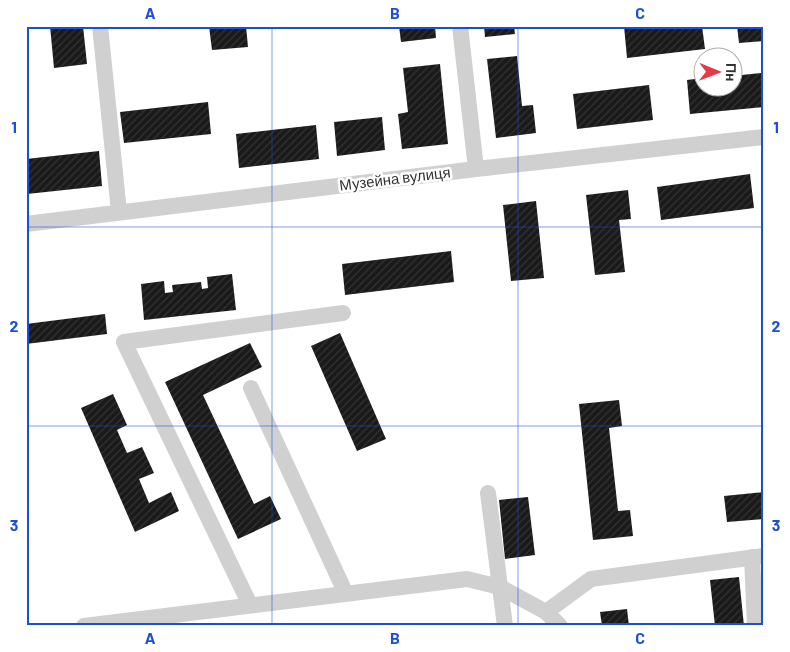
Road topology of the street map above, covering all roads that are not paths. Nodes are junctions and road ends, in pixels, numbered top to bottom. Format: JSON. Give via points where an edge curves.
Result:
{"nodes":[{"id":1,"x":100,"y":26,"type":"edge"},
{"id":2,"x":460,"y":26,"type":"edge"},
{"id":3,"x":764,"y":137,"type":"edge"},
{"id":4,"x":476,"y":169,"type":"junction"},
{"id":5,"x":119,"y":212,"type":"junction"},
{"id":6,"x":26,"y":224,"type":"edge"},
{"id":7,"x":343,"y":313,"type":"dead end"},
{"id":8,"x":251,"y":388,"type":"dead end"},
{"id":9,"x":488,"y":492,"type":"dead end"},
{"id":10,"x":758,"y":556,"type":"edge"},
{"id":11,"x":500,"y":587,"type":"junction"},
{"id":12,"x":346,"y":594,"type":"junction"},
{"id":13,"x":250,"y":605,"type":"junction"},
{"id":14,"x":546,"y":612,"type":"junction"},
{"id":15,"x":84,"y":626,"type":"edge"},
{"id":16,"x":505,"y":626,"type":"edge"},
{"id":17,"x":560,"y":626,"type":"edge"},
{"id":18,"x":755,"y":626,"type":"edge"}],
"edges":[{"from":1,"to":5,"type":"street"},
{"from":2,"to":4,"type":"street"},
{"from":3,"to":4,"type":"street","name":"Музейна вулиця"},
{"from":4,"to":5,"type":"street","name":"Музейна вулиця"},
{"from":5,"to":6,"type":"street","name":"Музейна вулиця"},
{"from":7,"to":13,"type":"street","via":[[124,342]]},
{"from":8,"to":12,"type":"street"},
{"from":9,"to":11,"type":"street"},
{"from":10,"to":14,"type":"street","via":[[591,579]]},
{"from":10,"to":18,"type":"street"},
{"from":11,"to":12,"type":"street","via":[[467,579]]},
{"from":11,"to":14,"type":"street"},
{"from":11,"to":16,"type":"street"},
{"from":12,"to":13,"type":"street"},
{"from":13,"to":15,"type":"street"},
{"from":14,"to":17,"type":"street"}]}
